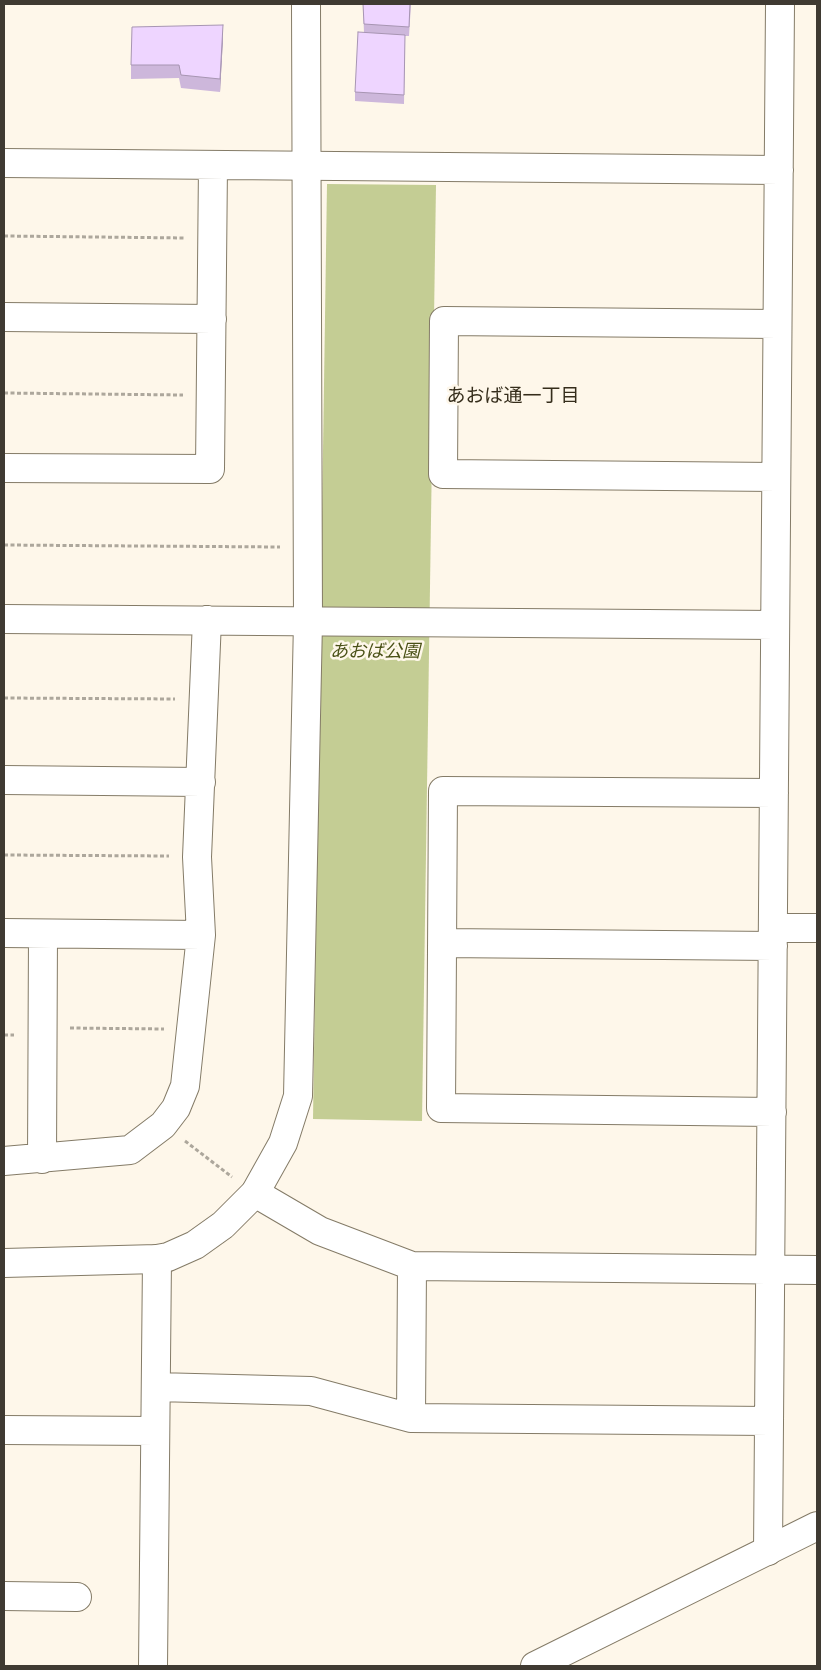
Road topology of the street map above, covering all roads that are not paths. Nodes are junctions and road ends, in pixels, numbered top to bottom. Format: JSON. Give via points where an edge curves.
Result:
{"nodes":[{"id":1,"x":306,"y":4,"type":"edge"},
{"id":2,"x":780,"y":4,"type":"edge"},
{"id":3,"x":4,"y":163,"type":"edge"},
{"id":4,"x":213,"y":165,"type":"junction"},
{"id":5,"x":307,"y":166,"type":"junction"},
{"id":6,"x":779,"y":170,"type":"junction"},
{"id":7,"x":4,"y":317,"type":"edge"},
{"id":8,"x":212,"y":319,"type":"junction"},
{"id":9,"x":777,"y":324,"type":"junction"},
{"id":10,"x":4,"y":468,"type":"edge"},
{"id":11,"x":776,"y":477,"type":"junction"},
{"id":12,"x":4,"y":619,"type":"edge"},
{"id":13,"x":207,"y":620,"type":"junction"},
{"id":14,"x":308,"y":621,"type":"junction"},
{"id":15,"x":775,"y":625,"type":"junction"},
{"id":16,"x":4,"y":780,"type":"edge"},
{"id":17,"x":201,"y":782,"type":"junction"},
{"id":18,"x":774,"y":793,"type":"junction"},
{"id":19,"x":817,"y":928,"type":"edge"},
{"id":20,"x":4,"y":933,"type":"edge"},
{"id":21,"x":44,"y":934,"type":"junction"},
{"id":22,"x":201,"y":935,"type":"junction"},
{"id":23,"x":773,"y":936,"type":"junction"},
{"id":24,"x":442,"y":943,"type":"junction"},
{"id":25,"x":772,"y":1112,"type":"junction"},
{"id":26,"x":42,"y":1159,"type":"junction"},
{"id":27,"x":4,"y":1161,"type":"edge"},
{"id":28,"x":255,"y":1193,"type":"junction"},
{"id":29,"x":157,"y":1259,"type":"junction"},
{"id":30,"x":4,"y":1263,"type":"edge"},
{"id":31,"x":412,"y":1266,"type":"junction"},
{"id":32,"x":770,"y":1270,"type":"junction"},
{"id":33,"x":817,"y":1270,"type":"edge"},
{"id":34,"x":156,"y":1387,"type":"junction"},
{"id":35,"x":411,"y":1418,"type":"junction"},
{"id":36,"x":769,"y":1421,"type":"junction"},
{"id":37,"x":4,"y":1430,"type":"edge"},
{"id":38,"x":155,"y":1432,"type":"junction"},
{"id":39,"x":817,"y":1526,"type":"edge"},
{"id":40,"x":768,"y":1551,"type":"junction"},
{"id":41,"x":4,"y":1596,"type":"edge"},
{"id":42,"x":77,"y":1597,"type":"dead end"},
{"id":43,"x":153,"y":1666,"type":"edge"},
{"id":44,"x":535,"y":1666,"type":"edge"}],
"edges":[{"from":1,"to":5,"type":"street"},
{"from":2,"to":6,"type":"street"},
{"from":3,"to":4,"type":"street"},
{"from":4,"to":5,"type":"street"},
{"from":4,"to":8,"type":"street"},
{"from":5,"to":6,"type":"street"},
{"from":5,"to":14,"type":"street"},
{"from":6,"to":9,"type":"street"},
{"from":7,"to":8,"type":"street"},
{"from":8,"to":10,"type":"street","via":[[210,469]]},
{"from":9,"to":11,"type":"street"},
{"from":9,"to":11,"type":"street","via":[[444,321],[443,464],[443,474]]},
{"from":11,"to":15,"type":"street"},
{"from":12,"to":13,"type":"street"},
{"from":13,"to":14,"type":"street"},
{"from":13,"to":17,"type":"street"},
{"from":14,"to":15,"type":"street"},
{"from":14,"to":28,"type":"street","via":[[298,1096],[283,1143]]},
{"from":15,"to":18,"type":"street"},
{"from":16,"to":17,"type":"street"},
{"from":17,"to":22,"type":"street","via":[[197,857]]},
{"from":18,"to":23,"type":"street"},
{"from":18,"to":24,"type":"street","via":[[444,791]]},
{"from":19,"to":23,"type":"street"},
{"from":20,"to":21,"type":"street"},
{"from":21,"to":22,"type":"street"},
{"from":21,"to":26,"type":"street"},
{"from":22,"to":26,"type":"street","via":[[185,1086],[176,1108],[162,1125],[130,1150]]},
{"from":23,"to":24,"type":"street"},
{"from":23,"to":25,"type":"street"},
{"from":24,"to":25,"type":"street","via":[[441,1108]]},
{"from":25,"to":32,"type":"street"},
{"from":26,"to":27,"type":"street"},
{"from":28,"to":29,"type":"street","via":[[223,1225],[195,1245]]},
{"from":28,"to":31,"type":"street","via":[[320,1231]]},
{"from":29,"to":30,"type":"street"},
{"from":29,"to":34,"type":"street"},
{"from":31,"to":32,"type":"street"},
{"from":31,"to":35,"type":"street"},
{"from":32,"to":33,"type":"street"},
{"from":32,"to":36,"type":"street"},
{"from":34,"to":35,"type":"street","via":[[311,1390]]},
{"from":34,"to":38,"type":"street"},
{"from":35,"to":36,"type":"street"},
{"from":36,"to":40,"type":"street"},
{"from":37,"to":38,"type":"street"},
{"from":38,"to":43,"type":"street"},
{"from":39,"to":40,"type":"street"},
{"from":40,"to":44,"type":"street"},
{"from":41,"to":42,"type":"street"}]}
